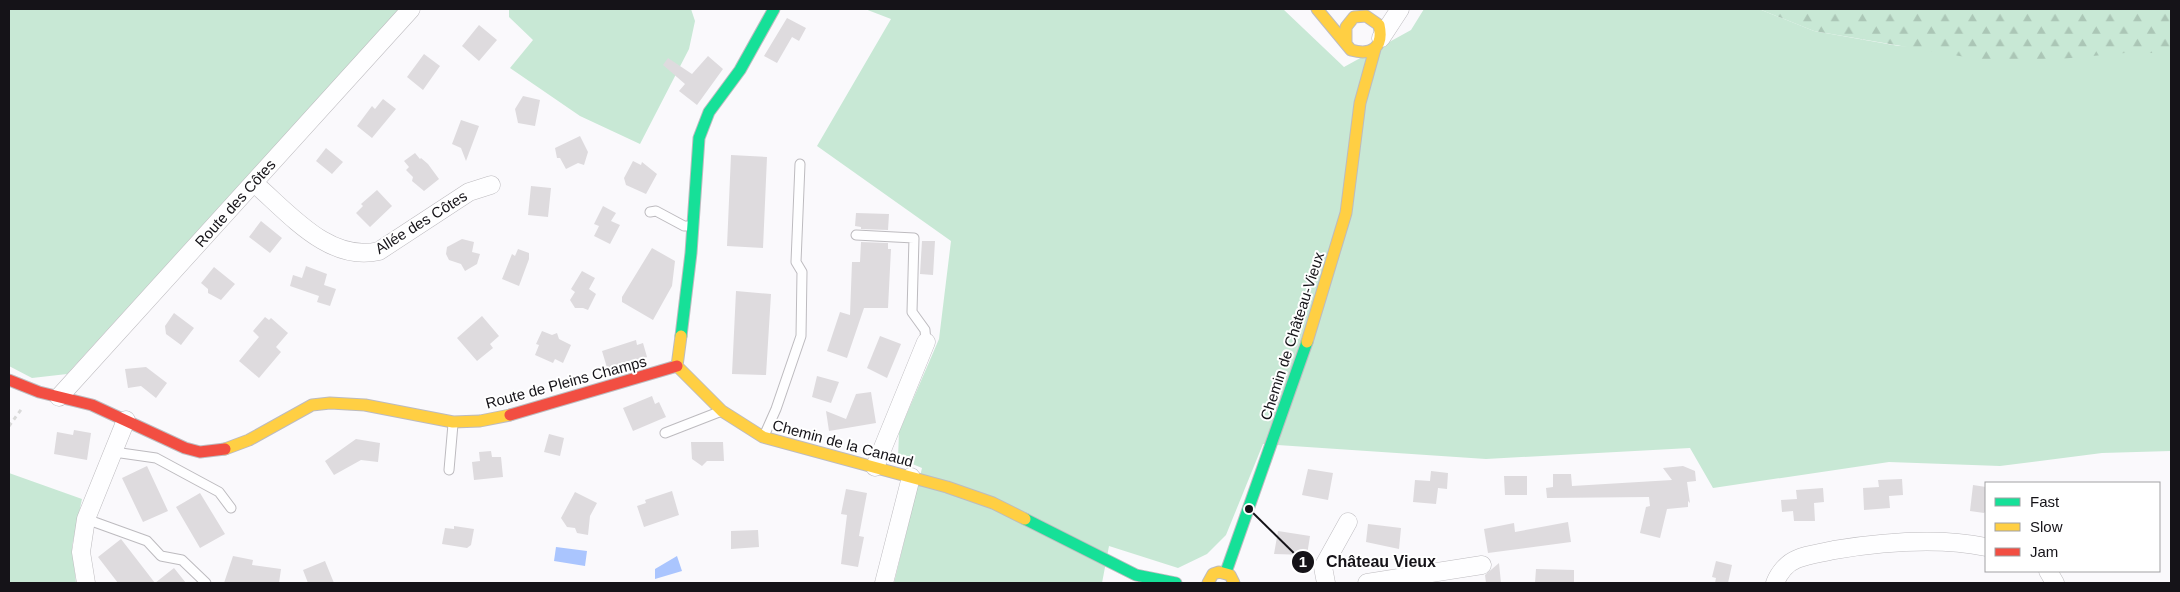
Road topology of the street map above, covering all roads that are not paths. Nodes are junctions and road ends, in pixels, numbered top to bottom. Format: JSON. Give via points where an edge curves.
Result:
{"nodes":[{"id":1,"x":411,"y":9,"type":"edge"},
{"id":2,"x":774,"y":9,"type":"edge"},
{"id":3,"x":1317,"y":9,"type":"edge"},
{"id":4,"x":1384,"y":9,"type":"edge"},
{"id":5,"x":1400,"y":9,"type":"edge"},
{"id":6,"x":1340,"y":12,"type":"dead end"},
{"id":7,"x":1363,"y":16,"type":"junction"},
{"id":8,"x":1378,"y":44,"type":"junction"},
{"id":9,"x":1349,"y":46,"type":"junction"},
{"id":10,"x":1360,"y":103,"type":"junction"},
{"id":11,"x":800,"y":164,"type":"dead end"},
{"id":12,"x":254,"y":183,"type":"junction"},
{"id":13,"x":491,"y":185,"type":"dead end"},
{"id":14,"x":650,"y":212,"type":"dead end"},
{"id":15,"x":693,"y":226,"type":"junction"},
{"id":16,"x":856,"y":235,"type":"dead end"},
{"id":17,"x":926,"y":342,"type":"joint"},
{"id":18,"x":676,"y":366,"type":"junction"},
{"id":19,"x":9,"y":380,"type":"edge"},
{"id":20,"x":59,"y":397,"type":"junction"},
{"id":21,"x":722,"y":411,"type":"junction"},
{"id":22,"x":126,"y":420,"type":"junction"},
{"id":23,"x":453,"y":422,"type":"junction"},
{"id":24,"x":666,"y":433,"type":"dead end"},
{"id":25,"x":763,"y":437,"type":"junction"},
{"id":26,"x":114,"y":452,"type":"junction"},
{"id":27,"x":876,"y":467,"type":"junction"},
{"id":28,"x":449,"y":470,"type":"dead end"},
{"id":29,"x":911,"y":478,"type":"junction"},
{"id":30,"x":231,"y":508,"type":"dead end"},
{"id":31,"x":86,"y":520,"type":"junction"},
{"id":32,"x":1348,"y":522,"type":"dead end"},
{"id":33,"x":1985,"y":547,"type":"edge"},
{"id":34,"x":1482,"y":565,"type":"dead end"},
{"id":35,"x":1226,"y":572,"type":"junction"},
{"id":36,"x":2049,"y":572,"type":"edge"},
{"id":37,"x":86,"y":583,"type":"edge"},
{"id":38,"x":206,"y":583,"type":"edge"},
{"id":39,"x":884,"y":583,"type":"edge"},
{"id":40,"x":1176,"y":583,"type":"edge"},
{"id":41,"x":1208,"y":583,"type":"edge"},
{"id":42,"x":1234,"y":583,"type":"edge"},
{"id":43,"x":1326,"y":583,"type":"edge"},
{"id":44,"x":1367,"y":583,"type":"edge"},
{"id":45,"x":1775,"y":583,"type":"edge"},
{"id":46,"x":2055,"y":583,"type":"edge"}],
"edges":[{"from":1,"to":12,"type":"street","name":"Route des Côtes"},
{"from":2,"to":15,"type":"street","via":[[740,70],[709,112],[702,129]]},
{"from":3,"to":9,"type":"street"},
{"from":4,"to":7,"type":"street"},
{"from":5,"to":8,"type":"street"},
{"from":6,"to":7,"type":"street"},
{"from":7,"to":8,"type":"street","via":[[1379,25]]},
{"from":7,"to":9,"type":"street","via":[[1350,20],[1345,27]]},
{"from":8,"to":9,"type":"street","via":[[1368,53],[1359,53]]},
{"from":8,"to":10,"type":"street","name":"Chemin de Château-Vieux"},
{"from":9,"to":10,"type":"street","name":"Chemin de Château-Vieux"},
{"from":10,"to":35,"type":"street","name":"Chemin de Château-Vieux","via":[[1350,185],[1338,243],[1299,366]]},
{"from":11,"to":25,"type":"lane","via":[[796,262],[802,272],[801,336]]},
{"from":12,"to":13,"type":"street","name":"Allée des Côtes","via":[[318,238],[342,250],[368,254],[379,251],[469,192]]},
{"from":12,"to":20,"type":"street","name":"Route des Côtes"},
{"from":14,"to":15,"type":"lane","via":[[656,211],[684,226]]},
{"from":15,"to":18,"type":"street"},
{"from":16,"to":17,"type":"lane","via":[[914,238],[912,312],[925,330]]},
{"from":17,"to":27,"type":"street"},
{"from":18,"to":21,"type":"street","name":"Chemin de la Canaud"},
{"from":18,"to":23,"type":"street","name":"Route de Pleins Champs","via":[[638,380],[507,416]]},
{"from":19,"to":20,"type":"street","name":"Route de Pleins Champs","via":[[34,392]]},
{"from":20,"to":22,"type":"street","name":"Route de Pleins Champs","via":[[91,405]]},
{"from":21,"to":24,"type":"lane"},
{"from":21,"to":25,"type":"street","name":"Chemin de la Canaud"},
{"from":22,"to":23,"type":"street","name":"Route de Pleins Champs","via":[[181,446],[210,453],[241,442],[312,405],[331,401]]},
{"from":22,"to":26,"type":"street"},
{"from":23,"to":28,"type":"lane"},
{"from":25,"to":27,"type":"street","name":"Chemin de la Canaud"},
{"from":26,"to":30,"type":"lane","via":[[156,458],[219,492]]},
{"from":26,"to":31,"type":"street"},
{"from":27,"to":29,"type":"street","name":"Chemin de la Canaud"},
{"from":29,"to":39,"type":"street"},
{"from":29,"to":40,"type":"street","name":"Chemin de la Canaud","via":[[993,503],[1136,575]]},
{"from":31,"to":37,"type":"street","via":[[81,552]]},
{"from":31,"to":38,"type":"lane","via":[[147,541],[161,556],[182,560]]},
{"from":32,"to":43,"type":"street","via":[[1322,567]]},
{"from":33,"to":45,"type":"street","via":[[1919,542],[1845,548],[1795,559],[1778,575]]},
{"from":34,"to":44,"type":"street"},
{"from":35,"to":41,"type":"street","via":[[1213,574]]},
{"from":35,"to":42,"type":"street"},
{"from":36,"to":46,"type":"street"}]}
